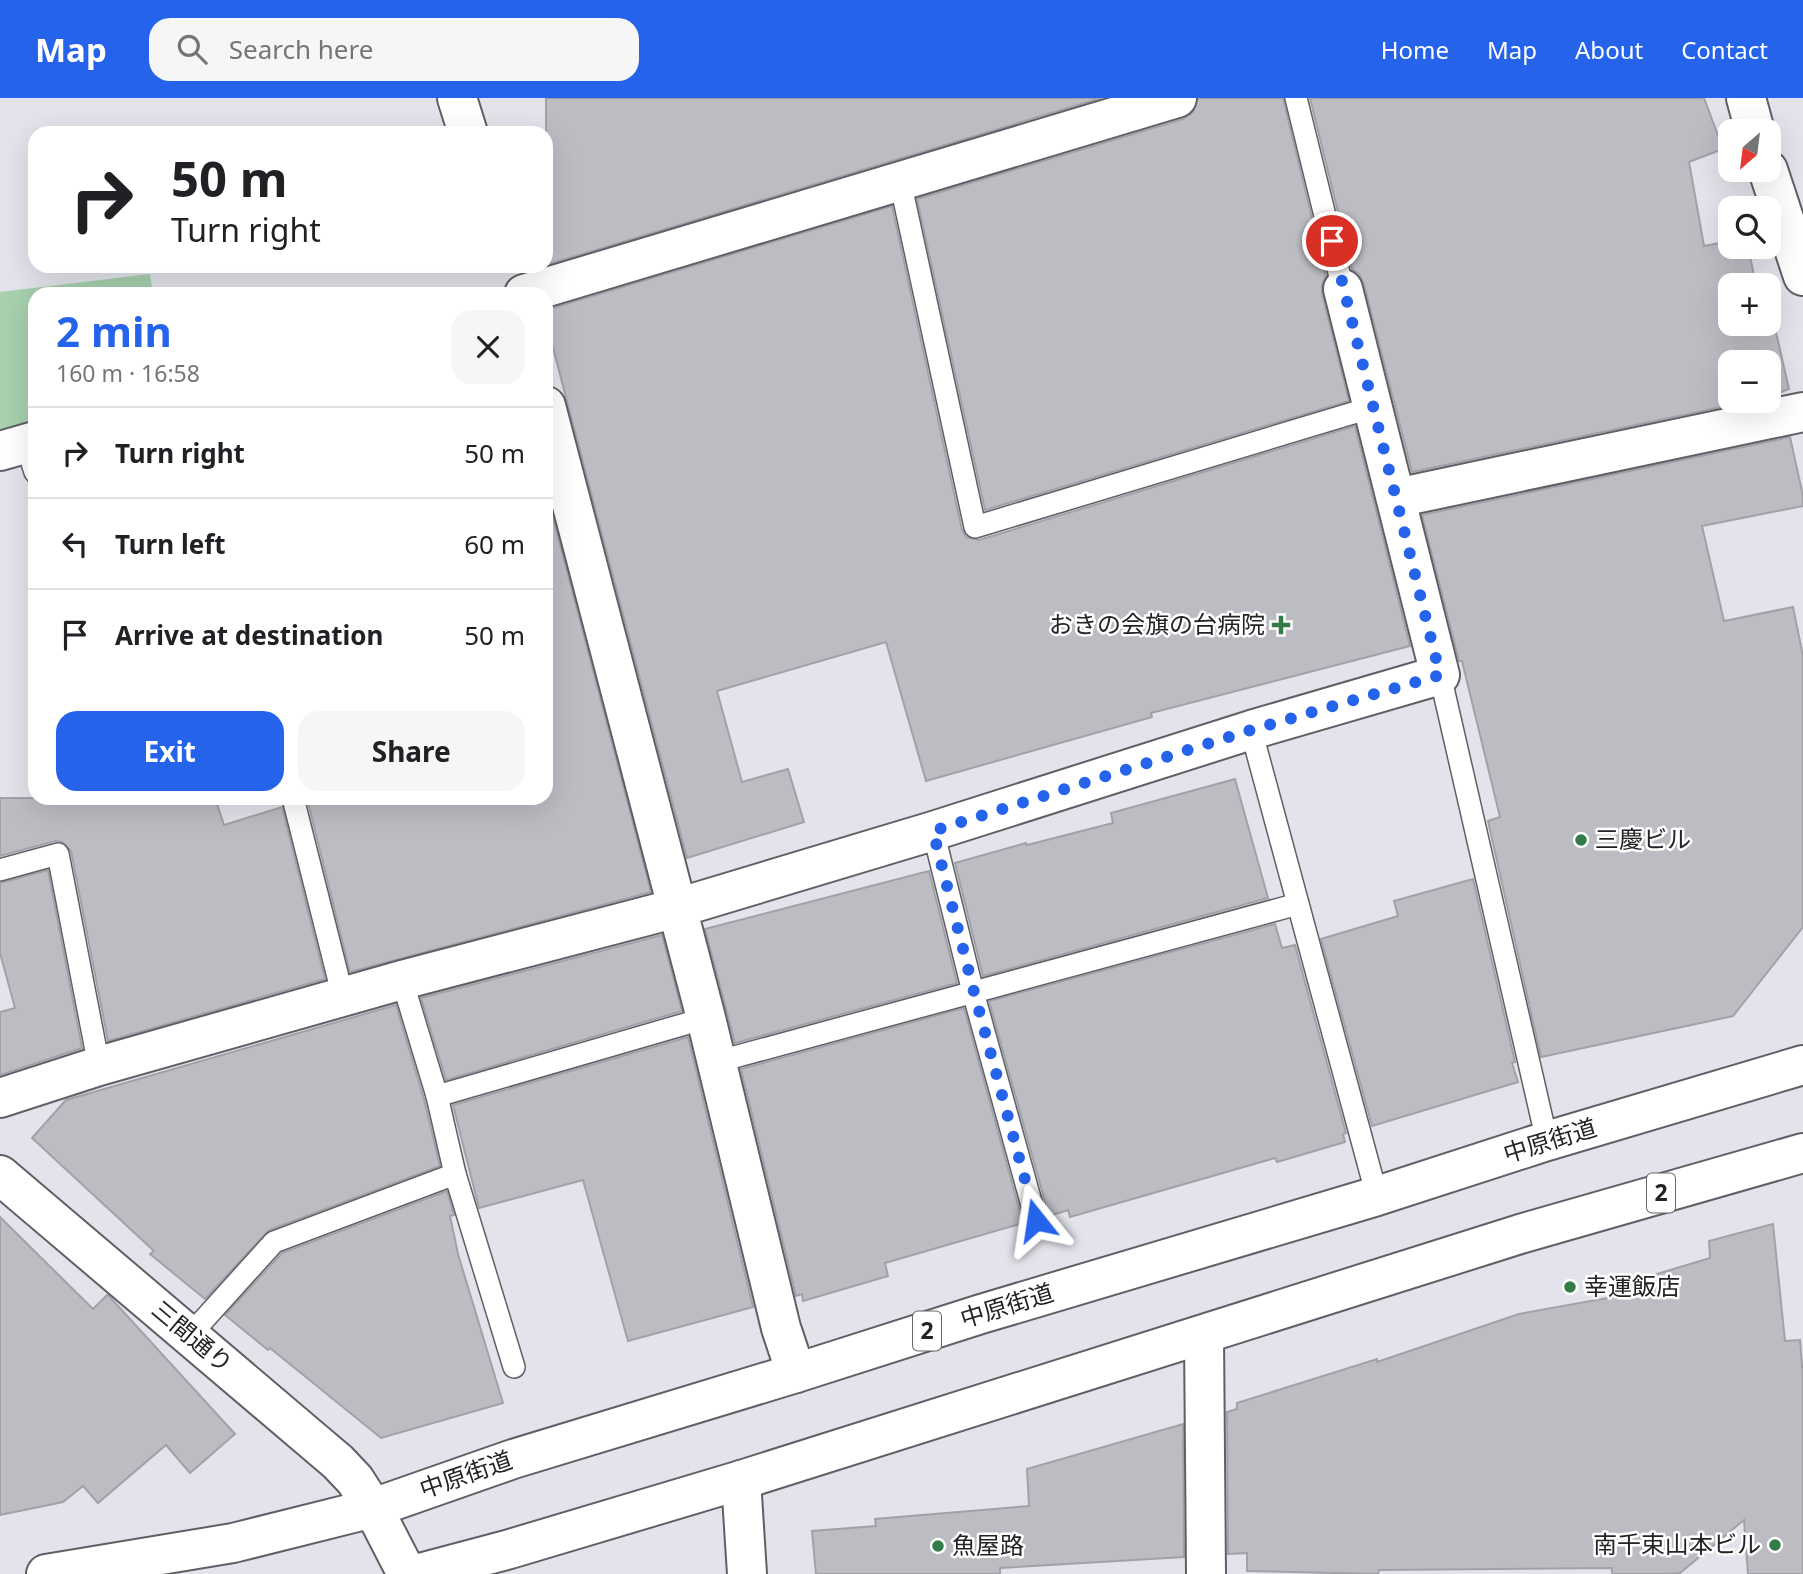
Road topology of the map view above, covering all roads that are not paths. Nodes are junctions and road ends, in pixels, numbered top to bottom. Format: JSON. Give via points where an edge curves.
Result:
{"nodes":[{"id":1,"x":457,"y":98,"type":"edge"},
{"id":2,"x":1177,"y":98,"type":"edge"},
{"id":3,"x":1296,"y":98,"type":"edge"},
{"id":4,"x":1746,"y":98,"type":"edge"},
{"id":5,"x":1752,"y":119,"type":"edge"},
{"id":6,"x":466,"y":126,"type":"edge"},
{"id":7,"x":900,"y":181,"type":"junction"},
{"id":8,"x":1772,"y":182,"type":"edge"},
{"id":9,"x":1803,"y":276,"type":"edge"},
{"id":10,"x":547,"y":287,"type":"edge"},
{"id":11,"x":1343,"y":289,"type":"joint"},
{"id":12,"x":1373,"y":407,"type":"junction"},
{"id":13,"x":1803,"y":412,"type":"edge"},
{"id":14,"x":553,"y":459,"type":"edge"},
{"id":15,"x":557,"y":489,"type":"edge"},
{"id":16,"x":1396,"y":498,"type":"junction"},
{"id":17,"x":1440,"y":675,"type":"junction"},
{"id":18,"x":1251,"y":730,"type":"junction"},
{"id":19,"x":295,"y":805,"type":"edge"},
{"id":20,"x":933,"y":831,"type":"junction"},
{"id":21,"x":0,"y":870,"type":"edge"},
{"id":22,"x":1298,"y":904,"type":"junction"},
{"id":23,"x":677,"y":908,"type":"junction"},
{"id":24,"x":402,"y":980,"type":"junction"},
{"id":25,"x":974,"y":992,"type":"junction"},
{"id":26,"x":343,"y":997,"type":"junction"},
{"id":27,"x":705,"y":1018,"type":"junction"},
{"id":28,"x":716,"y":1062,"type":"junction"},
{"id":29,"x":1803,"y":1065,"type":"edge"},
{"id":30,"x":99,"y":1066,"type":"junction"},
{"id":31,"x":437,"y":1096,"type":"junction"},
{"id":32,"x":0,"y":1098,"type":"edge"},
{"id":33,"x":1547,"y":1141,"type":"junction"},
{"id":34,"x":1803,"y":1153,"type":"edge"},
{"id":35,"x":455,"y":1174,"type":"junction"},
{"id":36,"x":0,"y":1175,"type":"edge"},
{"id":37,"x":1377,"y":1196,"type":"junction"},
{"id":38,"x":1036,"y":1220,"type":"dead end"},
{"id":39,"x":190,"y":1335,"type":"junction"},
{"id":40,"x":1204,"y":1336,"type":"junction"},
{"id":41,"x":514,"y":1367,"type":"dead end"},
{"id":42,"x":796,"y":1373,"type":"junction"},
{"id":43,"x":741,"y":1480,"type":"junction"},
{"id":44,"x":373,"y":1508,"type":"junction"},
{"id":45,"x":46,"y":1574,"type":"edge"},
{"id":46,"x":407,"y":1574,"type":"edge"},
{"id":47,"x":416,"y":1574,"type":"edge"},
{"id":48,"x":747,"y":1574,"type":"edge"},
{"id":49,"x":1206,"y":1574,"type":"edge"}],
"edges":[{"from":1,"to":6,"type":"street"},
{"from":2,"to":7,"type":"street"},
{"from":3,"to":11,"type":"lane"},
{"from":4,"to":5,"type":"street"},
{"from":7,"to":10,"type":"street"},
{"from":7,"to":12,"type":"lane","via":[[975,527]]},
{"from":8,"to":9,"type":"street"},
{"from":11,"to":12,"type":"street"},
{"from":12,"to":16,"type":"street"},
{"from":13,"to":16,"type":"street"},
{"from":14,"to":15,"type":"street"},
{"from":15,"to":23,"type":"street"},
{"from":16,"to":17,"type":"street"},
{"from":17,"to":18,"type":"street"},
{"from":17,"to":33,"type":"lane"},
{"from":18,"to":20,"type":"street"},
{"from":18,"to":22,"type":"lane"},
{"from":19,"to":26,"type":"lane"},
{"from":20,"to":23,"type":"street"},
{"from":20,"to":25,"type":"lane"},
{"from":21,"to":30,"type":"lane","via":[[58,854]]},
{"from":22,"to":25,"type":"lane"},
{"from":22,"to":37,"type":"lane"},
{"from":23,"to":24,"type":"street"},
{"from":23,"to":27,"type":"street"},
{"from":24,"to":26,"type":"street"},
{"from":24,"to":31,"type":"lane"},
{"from":25,"to":28,"type":"lane"},
{"from":25,"to":38,"type":"lane"},
{"from":26,"to":30,"type":"street"},
{"from":27,"to":28,"type":"street"},
{"from":27,"to":31,"type":"lane"},
{"from":28,"to":42,"type":"street"},
{"from":29,"to":33,"type":"street","name":"中原街道","number":"2"},
{"from":30,"to":32,"type":"street"},
{"from":31,"to":35,"type":"lane"},
{"from":33,"to":37,"type":"street","name":"中原街道","number":"2"},
{"from":34,"to":40,"type":"street","number":"2","via":[[1541,1228]]},
{"from":35,"to":39,"type":"lane","via":[[274,1242]]},
{"from":35,"to":41,"type":"lane"},
{"from":36,"to":39,"type":"street","name":"三間通り"},
{"from":37,"to":42,"type":"street","name":"中原街道","number":"2"},
{"from":39,"to":44,"type":"street","name":"三間通り","via":[[338,1462]]},
{"from":40,"to":43,"type":"street","number":"2"},
{"from":40,"to":49,"type":"street"},
{"from":42,"to":44,"type":"street","name":"中原街道","number":"2","via":[[513,1459]]},
{"from":43,"to":47,"type":"street","number":"2"},
{"from":43,"to":48,"type":"street"},
{"from":44,"to":45,"type":"street","name":"中原街道","number":"2","via":[[233,1543]]},
{"from":44,"to":46,"type":"street","name":"三間通り"}]}
